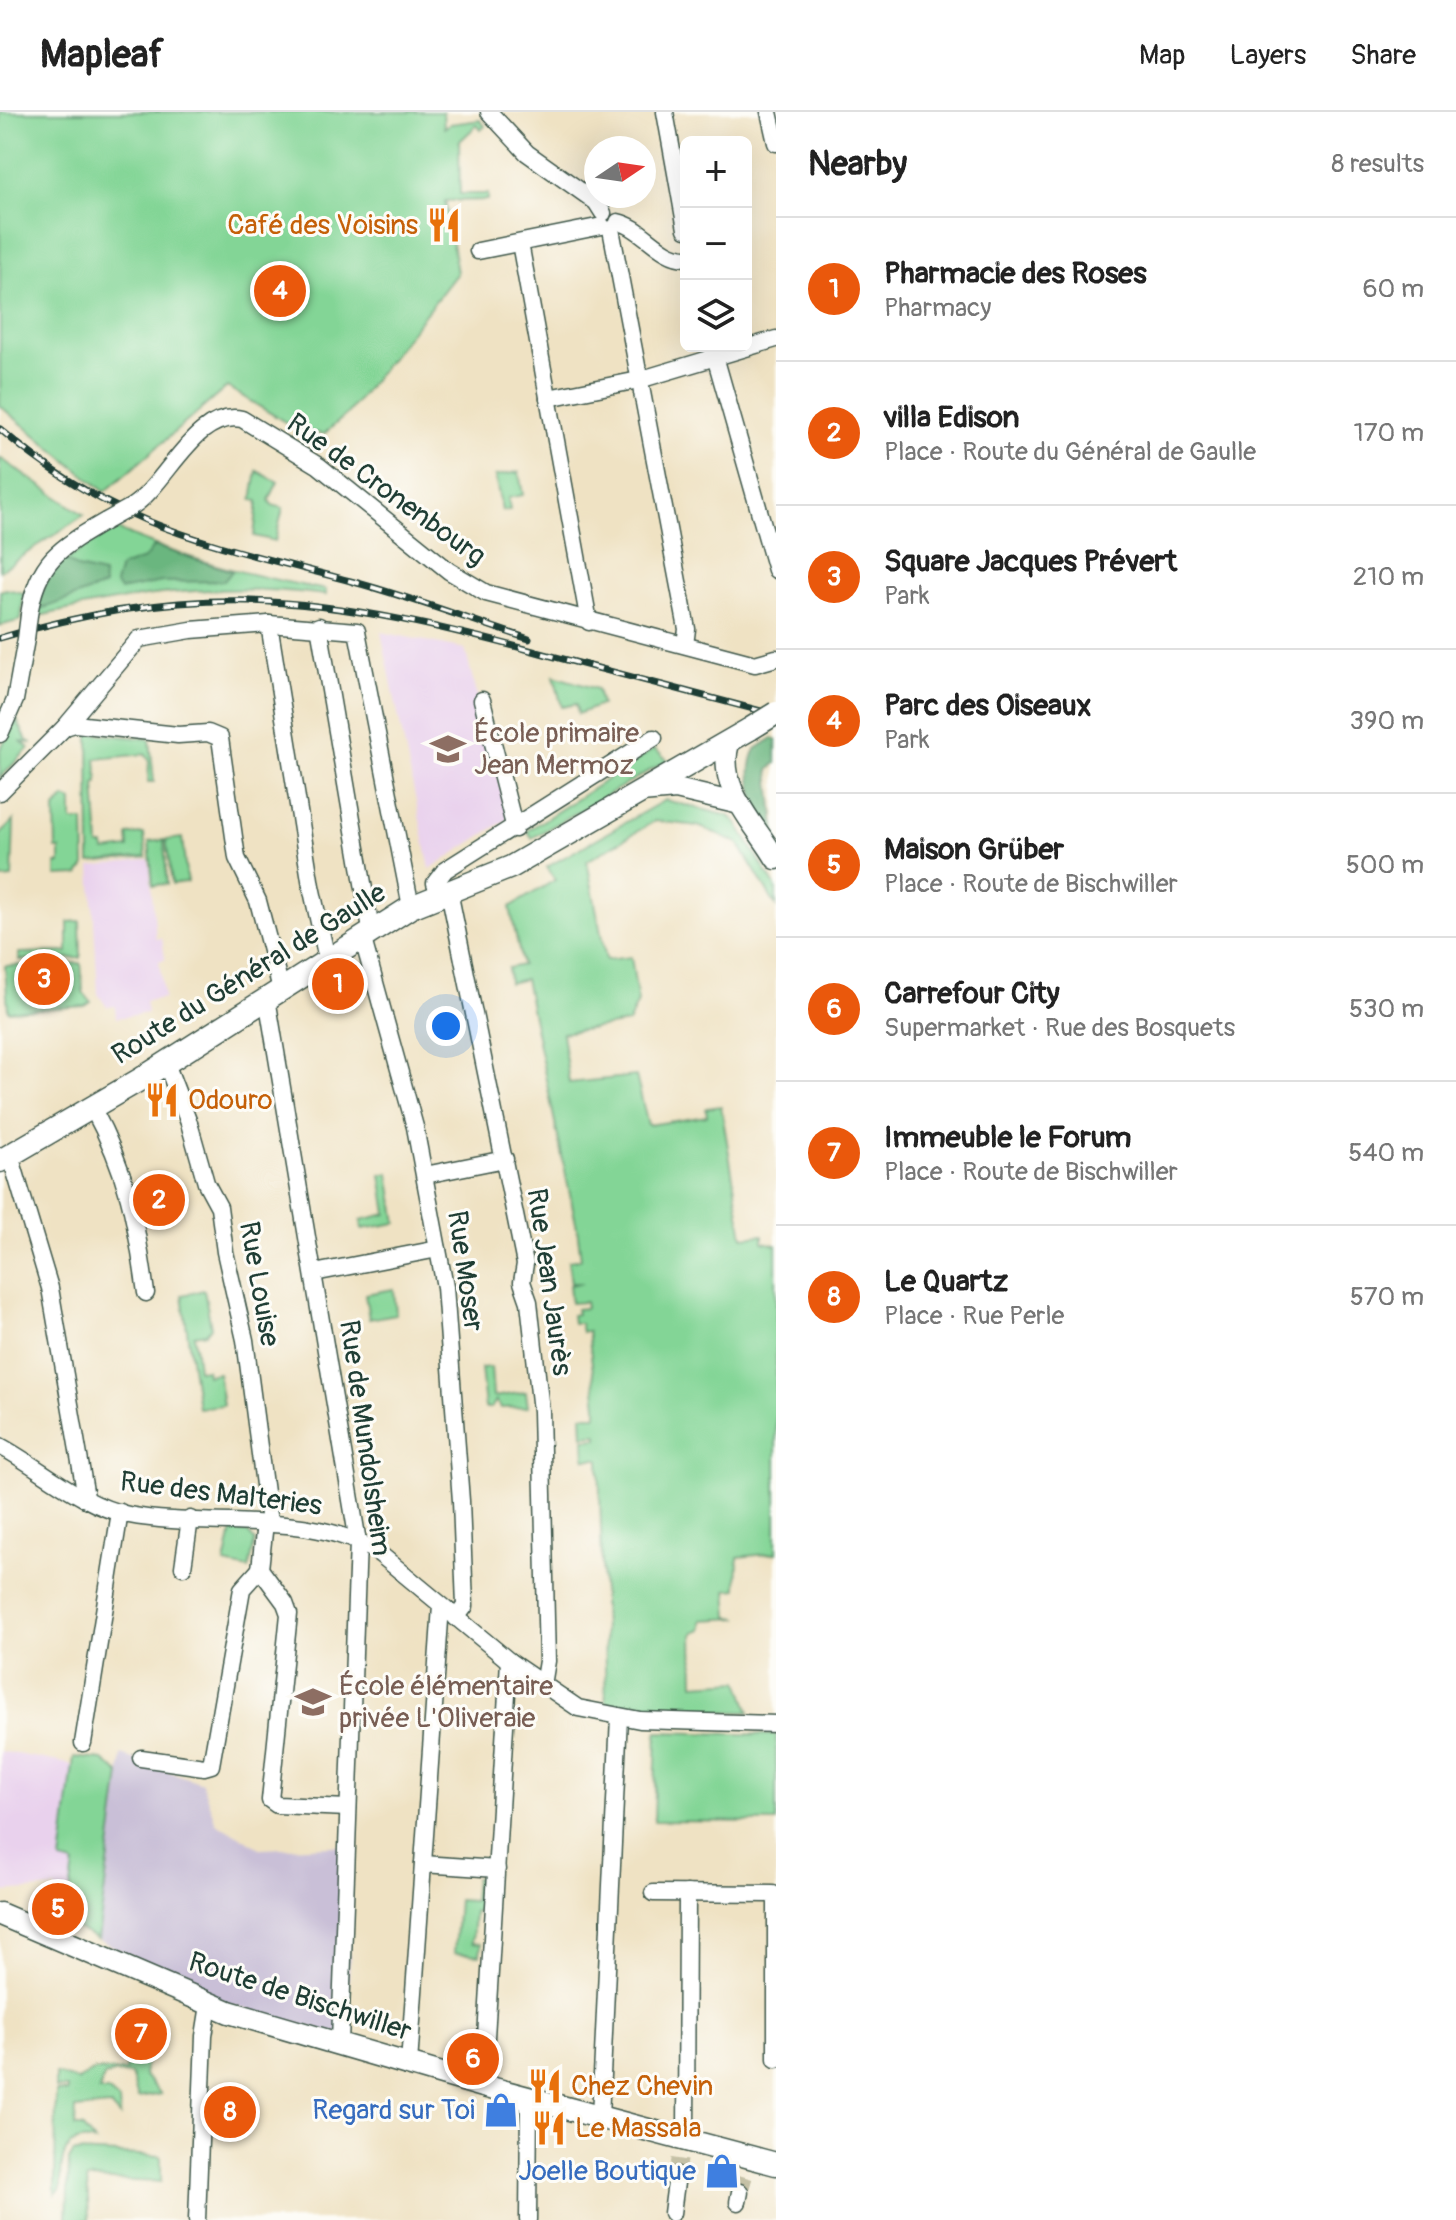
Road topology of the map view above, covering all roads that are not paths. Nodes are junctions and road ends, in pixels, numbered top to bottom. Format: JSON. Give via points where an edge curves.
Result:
{"nodes":[{"id":1,"x":489,"y":112,"type":"edge"},
{"id":2,"x":665,"y":112,"type":"edge"},
{"id":3,"x":682,"y":208,"type":"edge"},
{"id":4,"x":608,"y":222,"type":"junction"},
{"id":5,"x":520,"y":243,"type":"junction"},
{"id":6,"x":478,"y":251,"type":"dead end"},
{"id":7,"x":680,"y":258,"type":"edge"},
{"id":8,"x":776,"y":339,"type":"edge"},
{"id":9,"x":752,"y":344,"type":"edge"},
{"id":10,"x":714,"y":352,"type":"edge"},
{"id":11,"x":639,"y":380,"type":"junction"},
{"id":12,"x":548,"y":398,"type":"junction"},
{"id":13,"x":776,"y":570,"type":"edge"},
{"id":14,"x":589,"y":622,"type":"junction"},
{"id":15,"x":269,"y":624,"type":"junction"},
{"id":16,"x":319,"y":626,"type":"junction"},
{"id":17,"x":685,"y":645,"type":"junction"},
{"id":18,"x":776,"y":658,"type":"edge"},
{"id":19,"x":482,"y":700,"type":"dead end"},
{"id":20,"x":776,"y":713,"type":"edge"},
{"id":21,"x":65,"y":727,"type":"junction"},
{"id":22,"x":0,"y":734,"type":"edge"},
{"id":23,"x":654,"y":738,"type":"dead end"},
{"id":24,"x":729,"y":743,"type":"junction"},
{"id":25,"x":0,"y":792,"type":"edge"},
{"id":26,"x":641,"y":792,"type":"junction"},
{"id":27,"x":740,"y":804,"type":"junction"},
{"id":28,"x":757,"y":827,"type":"junction"},
{"id":29,"x":515,"y":829,"type":"junction"},
{"id":30,"x":776,"y":859,"type":"edge"},
{"id":31,"x":444,"y":893,"type":"junction"},
{"id":32,"x":411,"y":907,"type":"junction"},
{"id":33,"x":366,"y":933,"type":"junction"},
{"id":34,"x":327,"y":959,"type":"junction"},
{"id":35,"x":274,"y":993,"type":"junction"},
{"id":36,"x":166,"y":1063,"type":"junction"},
{"id":37,"x":92,"y":1107,"type":"junction"},
{"id":38,"x":5,"y":1158,"type":"edge"},
{"id":39,"x":505,"y":1159,"type":"junction"},
{"id":40,"x":425,"y":1175,"type":"junction"},
{"id":41,"x":438,"y":1249,"type":"junction"},
{"id":42,"x":314,"y":1273,"type":"junction"},
{"id":43,"x":146,"y":1293,"type":"dead end"},
{"id":44,"x":0,"y":1446,"type":"edge"},
{"id":45,"x":86,"y":1497,"type":"junction"},
{"id":46,"x":120,"y":1512,"type":"junction"},
{"id":47,"x":190,"y":1519,"type":"junction"},
{"id":48,"x":267,"y":1523,"type":"junction"},
{"id":49,"x":358,"y":1542,"type":"junction"},
{"id":50,"x":183,"y":1567,"type":"dead end"},
{"id":51,"x":260,"y":1569,"type":"junction"},
{"id":52,"x":441,"y":1606,"type":"junction"},
{"id":53,"x":456,"y":1618,"type":"junction"},
{"id":54,"x":509,"y":1661,"type":"junction"},
{"id":55,"x":543,"y":1685,"type":"junction"},
{"id":56,"x":619,"y":1717,"type":"junction"},
{"id":57,"x":776,"y":1724,"type":"edge"},
{"id":58,"x":83,"y":1743,"type":"dead end"},
{"id":59,"x":141,"y":1758,"type":"dead end"},
{"id":60,"x":348,"y":1808,"type":"junction"},
{"id":61,"x":423,"y":1864,"type":"junction"},
{"id":62,"x":497,"y":1869,"type":"junction"},
{"id":63,"x":653,"y":1893,"type":"dead end"},
{"id":64,"x":687,"y":1893,"type":"junction"},
{"id":65,"x":0,"y":1914,"type":"edge"},
{"id":66,"x":209,"y":2005,"type":"junction"},
{"id":67,"x":340,"y":2042,"type":"junction"},
{"id":68,"x":776,"y":2059,"type":"edge"},
{"id":69,"x":409,"y":2064,"type":"junction"},
{"id":70,"x":483,"y":2086,"type":"junction"},
{"id":71,"x":529,"y":2098,"type":"junction"},
{"id":72,"x":600,"y":2117,"type":"junction"},
{"id":73,"x":683,"y":2143,"type":"junction"},
{"id":74,"x":776,"y":2164,"type":"edge"},
{"id":75,"x":677,"y":2175,"type":"tunnel mouth"},
{"id":76,"x":672,"y":2213,"type":"dead end"},
{"id":77,"x":197,"y":2220,"type":"edge"},
{"id":78,"x":528,"y":2220,"type":"edge"}],
"edges":[{"from":1,"to":4,"type":"street","via":[[527,153],[596,202]]},
{"from":2,"to":3,"type":"street"},
{"from":4,"to":5,"type":"street"},
{"from":4,"to":7,"type":"street","via":[[630,225]]},
{"from":4,"to":11,"type":"street"},
{"from":5,"to":6,"type":"street"},
{"from":5,"to":12,"type":"street"},
{"from":8,"to":9,"type":"street"},
{"from":10,"to":11,"type":"street"},
{"from":10,"to":13,"type":"street"},
{"from":11,"to":12,"type":"street"},
{"from":11,"to":17,"type":"street","via":[[687,629]]},
{"from":12,"to":14,"type":"street"},
{"from":14,"to":17,"type":"street","name":"Rue de Cronenbourg"},
{"from":14,"to":22,"type":"street","name":"Rue de Cronenbourg","bridge":true,"via":[[463,582],[319,466],[242,419],[228,417],[208,425],[131,507],[47,562],[34,586],[15,700]]},
{"from":15,"to":16,"type":"street"},
{"from":15,"to":21,"type":"street","via":[[139,639]]},
{"from":15,"to":34,"type":"street"},
{"from":16,"to":32,"type":"street","via":[[357,631]]},
{"from":16,"to":33,"type":"street","name":"Rue Moser"},
{"from":17,"to":18,"type":"street","name":"Rue de Cronenbourg","via":[[755,664]]},
{"from":19,"to":29,"type":"street"},
{"from":20,"to":24,"type":"main road","name":"Route du Général de Gaulle","bridge":true},
{"from":21,"to":25,"type":"street"},
{"from":21,"to":35,"type":"street","name":"Rue de Mundolsheim","via":[[208,733],[220,738],[237,858],[258,901]]},
{"from":23,"to":29,"type":"street"},
{"from":24,"to":26,"type":"main road","name":"Route du Général de Gaulle"},
{"from":24,"to":27,"type":"street","via":[[726,772]]},
{"from":24,"to":28,"type":"street"},
{"from":26,"to":27,"type":"street","via":[[676,789]]},
{"from":26,"to":31,"type":"main road","name":"Route du Général de Gaulle","via":[[511,867]]},
{"from":27,"to":28,"type":"street"},
{"from":28,"to":30,"type":"street"},
{"from":29,"to":31,"type":"street","via":[[445,870],[435,883]]},
{"from":31,"to":32,"type":"main road","name":"Route du Général de Gaulle"},
{"from":31,"to":39,"type":"street","name":"Rue Jean Jaurès"},
{"from":32,"to":33,"type":"main road","name":"Route du Général de Gaulle"},
{"from":33,"to":34,"type":"main road","name":"Route du Général de Gaulle"},
{"from":33,"to":40,"type":"street","name":"Rue Moser"},
{"from":34,"to":35,"type":"main road","name":"Route du Général de Gaulle"},
{"from":35,"to":36,"type":"main road","name":"Route du Général de Gaulle"},
{"from":35,"to":42,"type":"street","name":"Rue de Mundolsheim"},
{"from":36,"to":37,"type":"main road","name":"Route du Général de Gaulle"},
{"from":36,"to":48,"type":"street","name":"Rue Louise","via":[[219,1207],[245,1340]]},
{"from":37,"to":38,"type":"main road","name":"Route du Général de Gaulle"},
{"from":37,"to":43,"type":"street","via":[[112,1142],[132,1201]]},
{"from":38,"to":45,"type":"street","via":[[50,1288]]},
{"from":39,"to":40,"type":"street"},
{"from":39,"to":55,"type":"street","name":"Rue Jean Jaurès","via":[[523,1245],[522,1282],[529,1302],[541,1411],[547,1661]]},
{"from":40,"to":41,"type":"street","name":"Rue Moser"},
{"from":41,"to":42,"type":"street"},
{"from":41,"to":53,"type":"street","name":"Rue Moser","via":[[461,1501],[465,1606]]},
{"from":42,"to":49,"type":"street","name":"Rue de Mundolsheim"},
{"from":44,"to":45,"type":"street","name":"Rue des Malteries"},
{"from":45,"to":46,"type":"street","name":"Rue des Malteries"},
{"from":46,"to":47,"type":"street","name":"Rue des Malteries"},
{"from":46,"to":58,"type":"street"},
{"from":47,"to":48,"type":"street","name":"Rue des Malteries"},
{"from":47,"to":50,"type":"street"},
{"from":48,"to":49,"type":"street","name":"Rue des Malteries"},
{"from":48,"to":51,"type":"street","name":"Rue Louise"},
{"from":49,"to":52,"type":"street","name":"Rue des Malteries"},
{"from":49,"to":60,"type":"street","name":"Rue de Mundolsheim"},
{"from":51,"to":59,"type":"street","via":[[242,1589],[211,1765]]},
{"from":51,"to":60,"type":"street","via":[[289,1614],[270,1800],[277,1805]]},
{"from":52,"to":53,"type":"street","name":"Rue des Malteries"},
{"from":52,"to":61,"type":"street"},
{"from":53,"to":54,"type":"street","name":"Rue des Malteries"},
{"from":54,"to":55,"type":"street","name":"Rue des Malteries"},
{"from":54,"to":62,"type":"street"},
{"from":55,"to":56,"type":"street","name":"Rue des Malteries","via":[[578,1708]]},
{"from":56,"to":57,"type":"street","name":"Rue des Malteries"},
{"from":56,"to":72,"type":"street"},
{"from":60,"to":67,"type":"street","name":"Rue de Mundolsheim"},
{"from":61,"to":62,"type":"street"},
{"from":61,"to":69,"type":"street"},
{"from":62,"to":70,"type":"street"},
{"from":63,"to":64,"type":"street"},
{"from":64,"to":68,"type":"street","via":[[773,1894]]},
{"from":64,"to":73,"type":"street"},
{"from":65,"to":66,"type":"main road","name":"Route de Bischwiller"},
{"from":66,"to":67,"type":"main road","name":"Route de Bischwiller"},
{"from":66,"to":77,"type":"street"},
{"from":67,"to":69,"type":"main road","name":"Route de Bischwiller"},
{"from":69,"to":70,"type":"main road","name":"Route de Bischwiller"},
{"from":70,"to":71,"type":"main road","name":"Route de Bischwiller"},
{"from":71,"to":72,"type":"main road","name":"Route de Bischwiller"},
{"from":71,"to":78,"type":"street"},
{"from":72,"to":73,"type":"main road","name":"Route de Bischwiller"},
{"from":73,"to":74,"type":"main road","name":"Route de Bischwiller","via":[[748,2162]]},
{"from":75,"to":76,"type":"street"}]}
